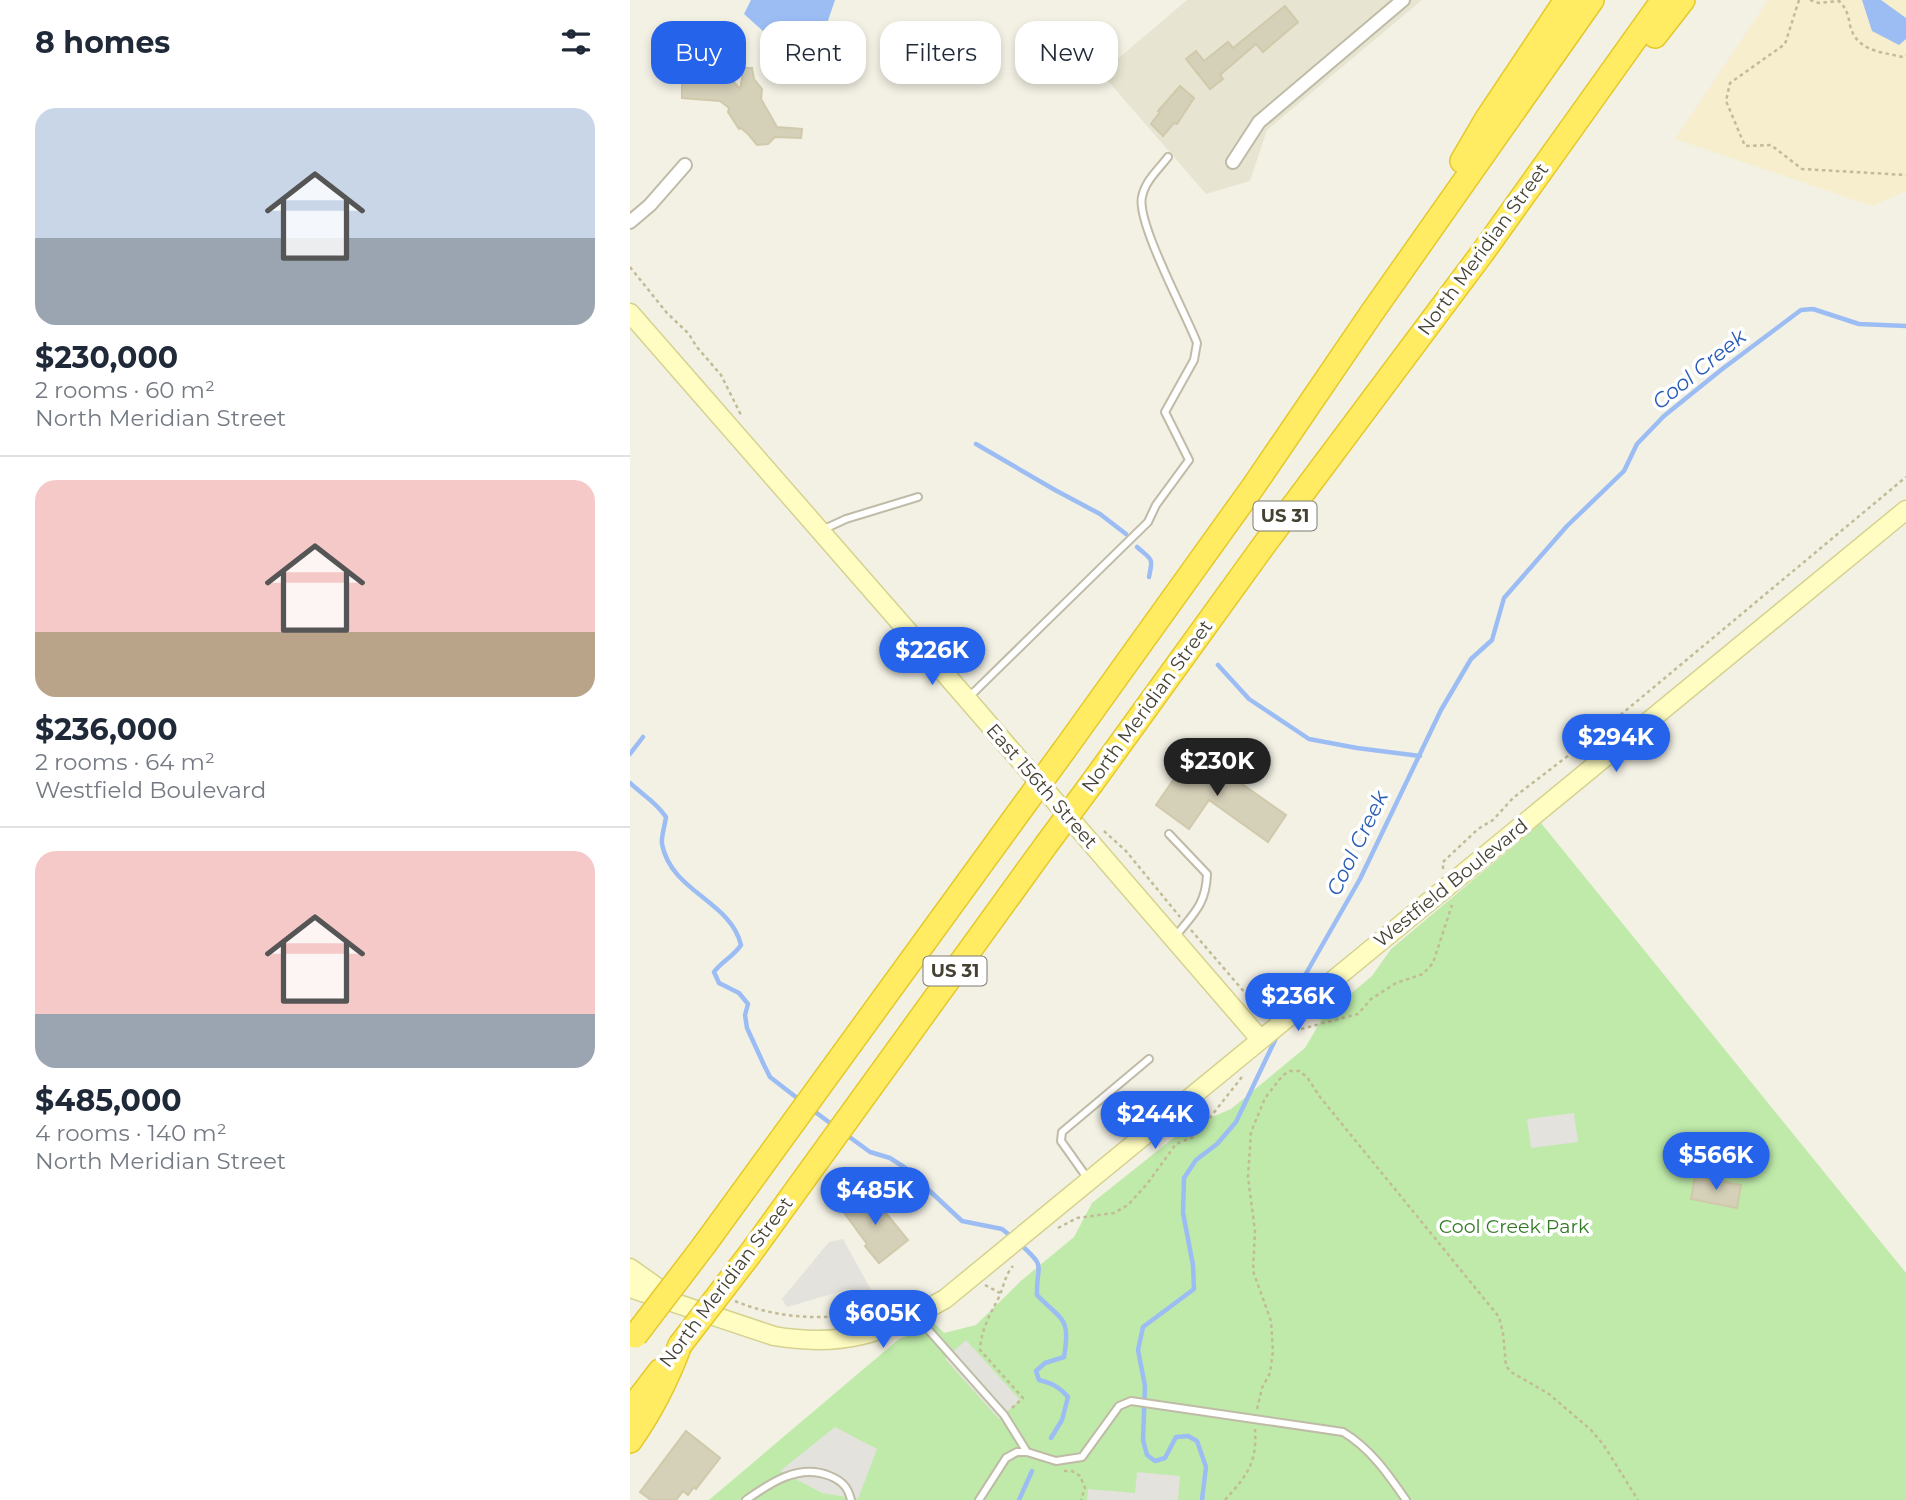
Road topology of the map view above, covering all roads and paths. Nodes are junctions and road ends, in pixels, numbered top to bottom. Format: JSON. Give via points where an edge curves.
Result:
{"nodes":[{"id":1,"x":1403,"y":0,"type":"edge"},
{"id":2,"x":1566,"y":0,"type":"edge"},
{"id":3,"x":1592,"y":0,"type":"edge"},
{"id":4,"x":1663,"y":0,"type":"edge"},
{"id":5,"x":1683,"y":0,"type":"edge"},
{"id":6,"x":1799,"y":0,"type":"edge"},
{"id":7,"x":1811,"y":0,"type":"edge"},
{"id":8,"x":1906,"y":55,"type":"edge"},
{"id":9,"x":1168,"y":157,"type":"dead end"},
{"id":10,"x":1233,"y":162,"type":"dead end"},
{"id":11,"x":685,"y":165,"type":"dead end"},
{"id":12,"x":1906,"y":175,"type":"edge"},
{"id":13,"x":630,"y":222,"type":"edge"},
{"id":14,"x":1483,"y":252,"type":"junction"},
{"id":15,"x":630,"y":267,"type":"edge"},
{"id":16,"x":630,"y":313,"type":"edge"},
{"id":17,"x":1371,"y":314,"type":"junction"},
{"id":18,"x":742,"y":418,"type":"dead end"},
{"id":19,"x":918,"y":496,"type":"dead end"},
{"id":20,"x":1906,"y":510,"type":"edge"},
{"id":21,"x":820,"y":531,"type":"junction"},
{"id":22,"x":967,"y":699,"type":"junction"},
{"id":23,"x":1098,"y":827,"type":"dead end"},
{"id":24,"x":1169,"y":834,"type":"dead end"},
{"id":25,"x":1186,"y":923,"type":"junction"},
{"id":26,"x":1173,"y":939,"type":"junction"},
{"id":27,"x":1264,"y":1028,"type":"junction"},
{"id":28,"x":1149,"y":1059,"type":"dead end"},
{"id":29,"x":1231,"y":1091,"type":"dead end"},
{"id":30,"x":1090,"y":1180,"type":"junction"},
{"id":31,"x":1054,"y":1231,"type":"dead end"},
{"id":32,"x":1015,"y":1253,"type":"junction"},
{"id":33,"x":630,"y":1268,"type":"edge"},
{"id":34,"x":984,"y":1285,"type":"dead end"},
{"id":35,"x":630,"y":1288,"type":"edge"},
{"id":36,"x":1000,"y":1293,"type":"junction"},
{"id":37,"x":909,"y":1309,"type":"junction"},
{"id":38,"x":820,"y":1318,"type":"dead end"},
{"id":39,"x":729,"y":1321,"type":"junction"},
{"id":40,"x":632,"y":1340,"type":"edge"},
{"id":41,"x":680,"y":1345,"type":"junction"},
{"id":42,"x":630,"y":1410,"type":"edge"},
{"id":43,"x":1004,"y":1415,"type":"junction"},
{"id":44,"x":1255,"y":1419,"type":"junction"},
{"id":45,"x":630,"y":1441,"type":"edge"},
{"id":46,"x":1027,"y":1452,"type":"junction"},
{"id":47,"x":1056,"y":1471,"type":"dead end"},
{"id":48,"x":746,"y":1500,"type":"edge"},
{"id":49,"x":851,"y":1500,"type":"edge"},
{"id":50,"x":979,"y":1500,"type":"edge"},
{"id":51,"x":1081,"y":1500,"type":"edge"},
{"id":52,"x":1225,"y":1500,"type":"edge"},
{"id":53,"x":1406,"y":1500,"type":"edge"},
{"id":54,"x":1638,"y":1500,"type":"edge"}],
"edges":[{"from":1,"to":10,"type":"street","via":[[1267,114]]},
{"from":2,"to":17,"type":"highway","via":[[1486,120]]},
{"from":3,"to":17,"type":"highway","name":"North Meridian Street","number":"US 31"},
{"from":4,"to":14,"type":"highway","name":"North Meridian Street","number":"US 31"},
{"from":5,"to":14,"type":"highway"},
{"from":6,"to":12,"type":"path","via":[[1785,44],[1730,83],[1726,102],[1745,146],[1771,145],[1802,169]]},
{"from":7,"to":8,"type":"path","via":[[1839,1],[1846,8],[1853,36],[1865,48]]},
{"from":9,"to":22,"type":"lane","via":[[1146,184],[1141,200],[1150,240],[1197,343],[1194,360],[1165,412],[1189,460],[1148,522]]},
{"from":11,"to":13,"type":"street"},
{"from":14,"to":41,"type":"highway","name":"North Meridian Street","number":"US 31","bridge":true},
{"from":15,"to":18,"type":"path","via":[[721,375]]},
{"from":16,"to":21,"type":"street","name":"East 156th Street"},
{"from":17,"to":40,"type":"highway","name":"North Meridian Street","number":"US 31","bridge":true,"via":[[1065,749]]},
{"from":19,"to":21,"type":"lane"},
{"from":20,"to":27,"type":"street","name":"Westfield Boulevard","via":[[1300,1006]]},
{"from":21,"to":22,"type":"street","name":"East 156th Street"},
{"from":22,"to":26,"type":"street","name":"East 156th Street"},
{"from":23,"to":25,"type":"path","via":[[1121,846]]},
{"from":24,"to":25,"type":"lane","via":[[1207,874],[1207,894]]},
{"from":25,"to":26,"type":"lane"},
{"from":25,"to":27,"type":"path","via":[[1252,1001]]},
{"from":26,"to":27,"type":"street","name":"East 156th Street"},
{"from":27,"to":30,"type":"street","name":"Westfield Boulevard"},
{"from":28,"to":30,"type":"lane","via":[[1062,1132],[1061,1141]]},
{"from":29,"to":31,"type":"path","via":[[1193,1138],[1176,1144],[1128,1205],[1114,1213],[1077,1218]]},
{"from":30,"to":32,"type":"street","name":"Westfield Boulevard","via":[[1026,1233]]},
{"from":32,"to":36,"type":"path"},
{"from":32,"to":37,"type":"street","name":"Westfield Boulevard","via":[[958,1290]]},
{"from":33,"to":39,"type":"street","name":"Westfield Boulevard","via":[[658,1289]]},
{"from":34,"to":36,"type":"path"},
{"from":35,"to":39,"type":"street","name":"Westfield Boulevard"},
{"from":36,"to":43,"type":"path","via":[[983,1328],[980,1350],[1023,1398]]},
{"from":37,"to":38,"type":"path"},
{"from":37,"to":39,"type":"street","name":"Westfield Boulevard","via":[[892,1327],[841,1340],[796,1340]]},
{"from":37,"to":43,"type":"lane"},
{"from":41,"to":42,"type":"highway","name":"North Meridian Street","number":"US 31"},
{"from":41,"to":45,"type":"highway","via":[[652,1410]]},
{"from":43,"to":46,"type":"lane"},
{"from":44,"to":46,"type":"lane","via":[[1131,1401],[1119,1406],[1082,1457],[1056,1461]]},
{"from":44,"to":52,"type":"path","via":[[1255,1456],[1248,1473]]},
{"from":44,"to":53,"type":"lane","via":[[1343,1432],[1373,1456]]},
{"from":44,"to":54,"type":"path","via":[[1273,1352],[1271,1321],[1253,1271],[1255,1231],[1248,1147],[1265,1098],[1283,1075],[1299,1071],[1499,1318],[1506,1366],[1591,1430]]},
{"from":46,"to":50,"type":"lane","via":[[1006,1458]]},
{"from":47,"to":51,"type":"path","via":[[1080,1476]]},
{"from":48,"to":49,"type":"lane","via":[[788,1476],[811,1471],[842,1483]]}]}
